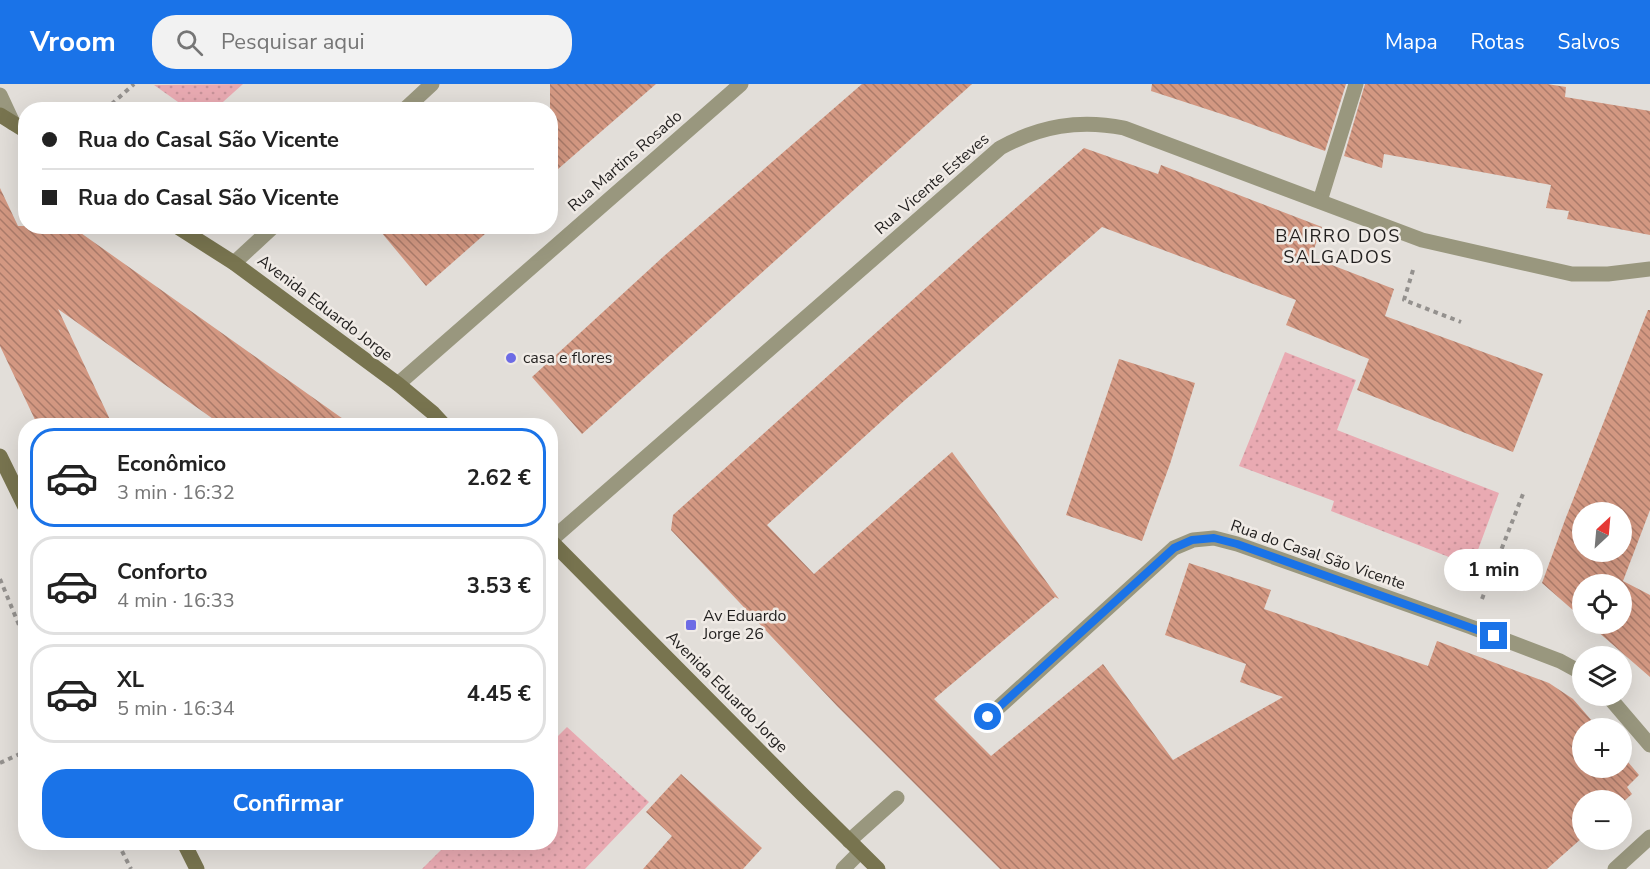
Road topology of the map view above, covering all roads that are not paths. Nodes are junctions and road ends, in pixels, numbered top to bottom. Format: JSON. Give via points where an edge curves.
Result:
{"nodes":[{"id":1,"x":432,"y":84,"type":"edge"},
{"id":2,"x":741,"y":84,"type":"edge"},
{"id":3,"x":1356,"y":84,"type":"edge"},
{"id":4,"x":0,"y":95,"type":"edge"},
{"id":5,"x":413,"y":102,"type":"edge"},
{"id":6,"x":13,"y":123,"type":"edge"},
{"id":7,"x":1320,"y":201,"type":"junction"},
{"id":8,"x":189,"y":234,"type":"edge"},
{"id":9,"x":265,"y":234,"type":"edge"},
{"id":10,"x":234,"y":263,"type":"junction"},
{"id":11,"x":1650,"y":269,"type":"edge"},
{"id":12,"x":398,"y":384,"type":"junction"},
{"id":13,"x":438,"y":418,"type":"edge"},
{"id":14,"x":0,"y":456,"type":"edge"},
{"id":15,"x":18,"y":493,"type":"edge"},
{"id":16,"x":558,"y":534,"type":"edge"},
{"id":17,"x":558,"y":547,"type":"edge"},
{"id":18,"x":1572,"y":668,"type":"edge"},
{"id":19,"x":1617,"y":706,"type":"edge"},
{"id":20,"x":988,"y":717,"type":"dead end"},
{"id":21,"x":1650,"y":745,"type":"edge"},
{"id":22,"x":897,"y":798,"type":"dead end"},
{"id":23,"x":1650,"y":837,"type":"edge"},
{"id":24,"x":855,"y":846,"type":"junction"},
{"id":25,"x":188,"y":850,"type":"edge"},
{"id":26,"x":197,"y":869,"type":"edge"},
{"id":27,"x":843,"y":869,"type":"edge"},
{"id":28,"x":878,"y":869,"type":"edge"},
{"id":29,"x":1615,"y":869,"type":"edge"}],
"edges":[{"from":1,"to":5,"type":"street"},
{"from":2,"to":12,"type":"street","name":"Rua Martins Rosado"},
{"from":3,"to":7,"type":"street"},
{"from":4,"to":6,"type":"street"},
{"from":7,"to":11,"type":"street","name":"Rua Vicente Esteves","via":[[1422,240],[1572,274]]},
{"from":7,"to":16,"type":"street","name":"Rua Vicente Esteves","via":[[1124,128],[1071,124],[1016,139],[1000,148]]},
{"from":8,"to":10,"type":"main road","name":"Avenida Eduardo Jorge"},
{"from":9,"to":10,"type":"street"},
{"from":10,"to":12,"type":"main road","name":"Avenida Eduardo Jorge"},
{"from":12,"to":13,"type":"main road","name":"Avenida Eduardo Jorge"},
{"from":14,"to":15,"type":"main road"},
{"from":17,"to":24,"type":"main road","name":"Avenida Eduardo Jorge"},
{"from":18,"to":20,"type":"street","name":"Rua do Casal São Vicente","via":[[1472,627],[1214,538],[1192,540],[1174,548]]},
{"from":19,"to":21,"type":"street"},
{"from":22,"to":24,"type":"street"},
{"from":23,"to":29,"type":"street"},
{"from":24,"to":27,"type":"street"},
{"from":24,"to":28,"type":"main road","name":"Avenida Eduardo Jorge"},
{"from":25,"to":26,"type":"main road"}]}
